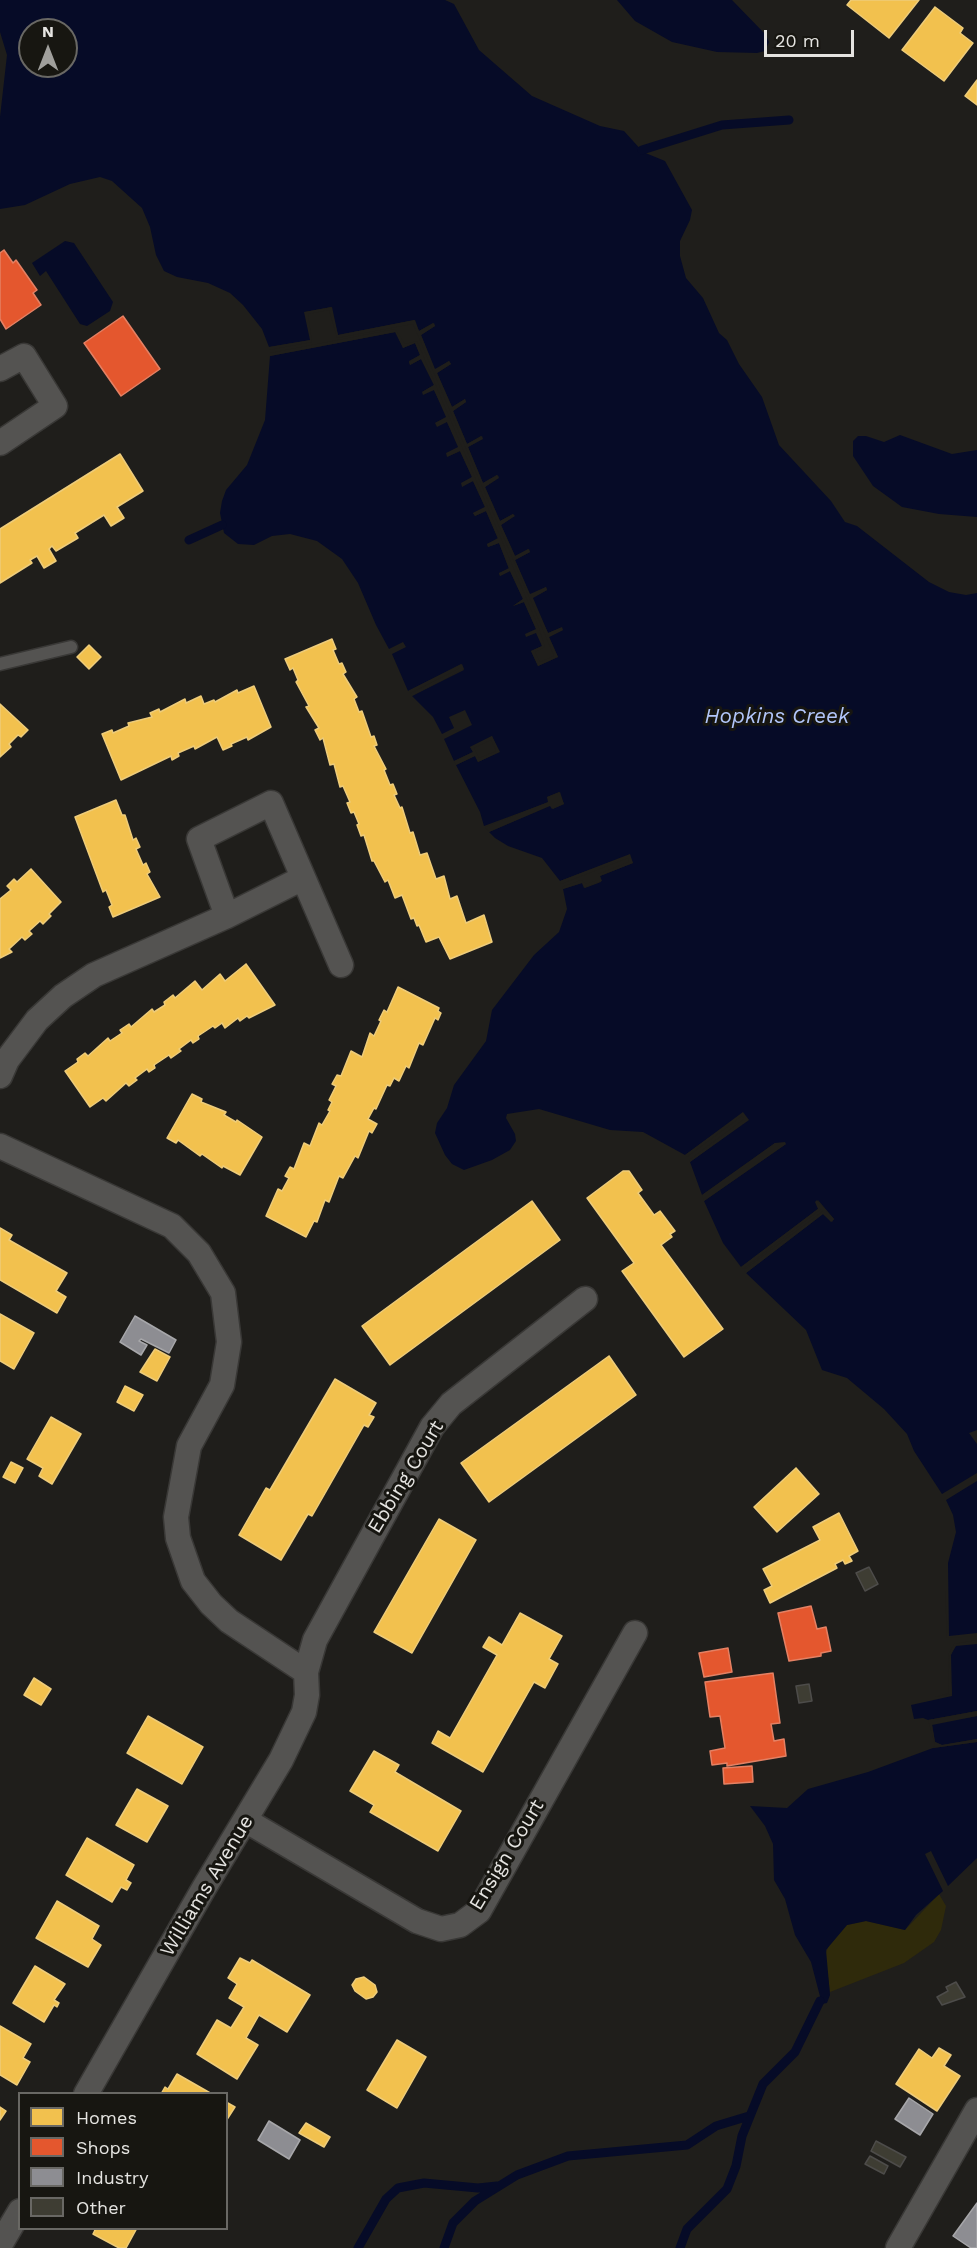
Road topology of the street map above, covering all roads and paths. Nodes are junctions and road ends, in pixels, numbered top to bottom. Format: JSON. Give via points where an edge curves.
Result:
{"nodes":[{"id":1,"x":0,"y":369,"type":"edge"},
{"id":2,"x":0,"y":443,"type":"edge"},
{"id":3,"x":71,"y":648,"type":"dead end"},
{"id":4,"x":0,"y":664,"type":"edge"},
{"id":5,"x":303,"y":878,"type":"junction"},
{"id":6,"x":227,"y":916,"type":"junction"},
{"id":7,"x":341,"y":965,"type":"dead end"},
{"id":8,"x":0,"y":1076,"type":"edge"},
{"id":9,"x":0,"y":1146,"type":"edge"},
{"id":10,"x":585,"y":1299,"type":"dead end"},
{"id":11,"x":634,"y":1633,"type":"dead end"},
{"id":12,"x":306,"y":1672,"type":"junction"},
{"id":13,"x":245,"y":1820,"type":"junction"},
{"id":14,"x":87,"y":2092,"type":"edge"},
{"id":15,"x":977,"y":2110,"type":"edge"},
{"id":16,"x":18,"y":2214,"type":"edge"},
{"id":17,"x":0,"y":2245,"type":"edge"},
{"id":18,"x":898,"y":2248,"type":"edge"}],
"edges":[{"from":1,"to":2,"type":"street","via":[[24,356],[55,406]]},
{"from":3,"to":4,"type":"lane"},
{"from":5,"to":6,"type":"street"},
{"from":5,"to":6,"type":"street","via":[[272,803],[199,839]]},
{"from":5,"to":7,"type":"street"},
{"from":6,"to":8,"type":"street","via":[[94,975],[63,996],[37,1020]]},
{"from":9,"to":12,"type":"street","via":[[172,1226],[199,1253],[223,1293],[229,1342],[222,1385],[189,1446],[176,1517],[177,1538],[193,1581],[211,1604],[229,1621]]},
{"from":10,"to":12,"type":"street","name":"Ebbing Court","via":[[451,1404],[432,1427],[326,1615]]},
{"from":11,"to":13,"type":"street","name":"Ensign Court","via":[[479,1911],[460,1925],[441,1929],[417,1921]]},
{"from":12,"to":13,"type":"street","name":"Williams Avenue","via":[[304,1712]]},
{"from":13,"to":14,"type":"street","name":"Williams Avenue"},
{"from":15,"to":18,"type":"street"},
{"from":16,"to":17,"type":"street"}]}
